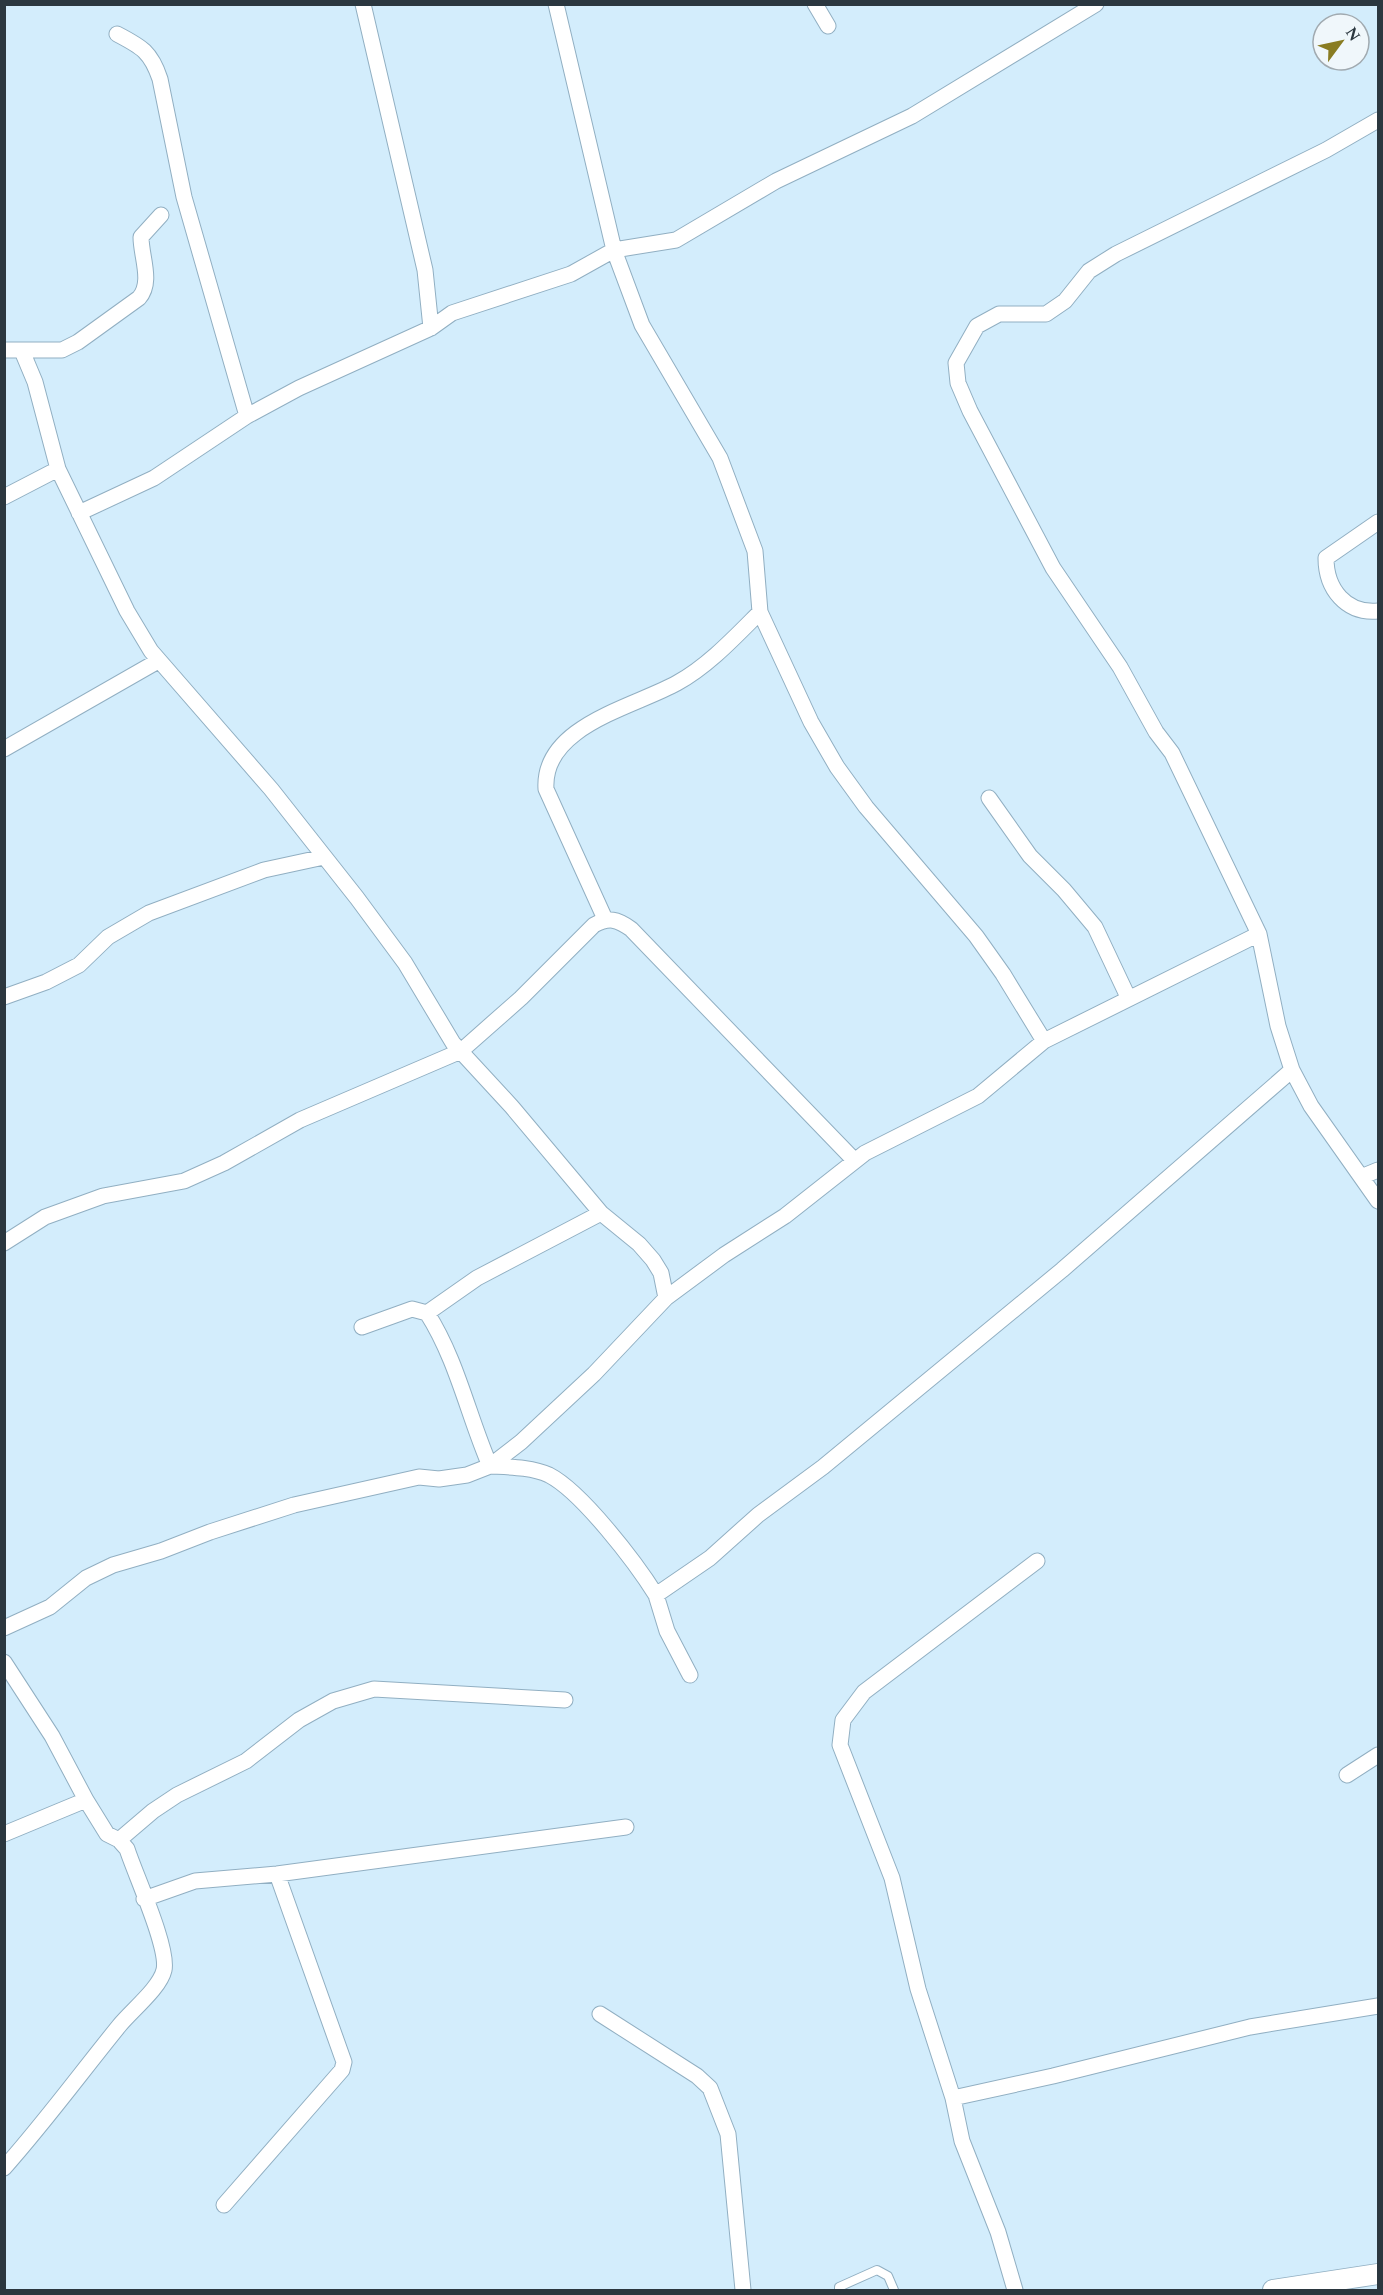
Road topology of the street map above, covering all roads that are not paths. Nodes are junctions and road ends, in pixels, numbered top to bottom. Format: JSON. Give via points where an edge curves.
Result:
{"nodes":[{"id":1,"x":363,"y":4,"type":"edge"},
{"id":2,"x":556,"y":4,"type":"edge"},
{"id":3,"x":815,"y":4,"type":"edge"},
{"id":4,"x":1096,"y":4,"type":"edge"},
{"id":5,"x":828,"y":26,"type":"dead end"},
{"id":6,"x":117,"y":34,"type":"dead end"},
{"id":7,"x":1378,"y":120,"type":"edge"},
{"id":8,"x":161,"y":215,"type":"dead end"},
{"id":9,"x":614,"y":250,"type":"junction"},
{"id":10,"x":431,"y":328,"type":"junction"},
{"id":11,"x":4,"y":350,"type":"edge"},
{"id":12,"x":22,"y":351,"type":"junction"},
{"id":13,"x":246,"y":416,"type":"junction"},
{"id":14,"x":58,"y":469,"type":"junction"},
{"id":15,"x":4,"y":497,"type":"edge"},
{"id":16,"x":79,"y":513,"type":"junction"},
{"id":17,"x":1378,"y":522,"type":"edge"},
{"id":18,"x":1378,"y":611,"type":"edge"},
{"id":19,"x":760,"y":612,"type":"junction"},
{"id":20,"x":158,"y":661,"type":"junction"},
{"id":21,"x":4,"y":749,"type":"edge"},
{"id":22,"x":989,"y":798,"type":"dead end"},
{"id":23,"x":324,"y":857,"type":"junction"},
{"id":24,"x":605,"y":919,"type":"junction"},
{"id":25,"x":1259,"y":934,"type":"junction"},
{"id":26,"x":1128,"y":997,"type":"junction"},
{"id":27,"x":4,"y":998,"type":"edge"},
{"id":28,"x":1044,"y":1041,"type":"junction"},
{"id":29,"x":461,"y":1051,"type":"junction"},
{"id":30,"x":1292,"y":1070,"type":"junction"},
{"id":31,"x":855,"y":1161,"type":"junction"},
{"id":32,"x":1378,"y":1170,"type":"edge"},
{"id":33,"x":1361,"y":1177,"type":"junction"},
{"id":34,"x":1378,"y":1201,"type":"edge"},
{"id":35,"x":601,"y":1213,"type":"junction"},
{"id":36,"x":4,"y":1243,"type":"edge"},
{"id":37,"x":666,"y":1298,"type":"junction"},
{"id":38,"x":427,"y":1313,"type":"junction"},
{"id":39,"x":362,"y":1327,"type":"dead end"},
{"id":40,"x":490,"y":1466,"type":"junction"},
{"id":41,"x":1037,"y":1561,"type":"dead end"},
{"id":42,"x":656,"y":1595,"type":"junction"},
{"id":43,"x":4,"y":1628,"type":"edge"},
{"id":44,"x":4,"y":1662,"type":"edge"},
{"id":45,"x":690,"y":1675,"type":"dead end"},
{"id":46,"x":565,"y":1700,"type":"dead end"},
{"id":47,"x":1378,"y":1755,"type":"edge"},
{"id":48,"x":1347,"y":1775,"type":"dead end"},
{"id":49,"x":86,"y":1800,"type":"junction"},
{"id":50,"x":626,"y":1827,"type":"dead end"},
{"id":51,"x":4,"y":1834,"type":"edge"},
{"id":52,"x":119,"y":1840,"type":"junction"},
{"id":53,"x":277,"y":1874,"type":"junction"},
{"id":54,"x":144,"y":1899,"type":"junction"},
{"id":55,"x":1378,"y":2006,"type":"edge"},
{"id":56,"x":600,"y":2014,"type":"dead end"},
{"id":57,"x":953,"y":2098,"type":"junction"},
{"id":58,"x":4,"y":2168,"type":"edge"},
{"id":59,"x":224,"y":2205,"type":"dead end"},
{"id":60,"x":1378,"y":2274,"type":"edge"},
{"id":61,"x":743,"y":2290,"type":"edge"},
{"id":62,"x":839,"y":2290,"type":"edge"},
{"id":63,"x":894,"y":2290,"type":"edge"},
{"id":64,"x":1015,"y":2290,"type":"edge"},
{"id":65,"x":1274,"y":2290,"type":"edge"}],
"edges":[{"from":1,"to":10,"type":"street","via":[[425,270]]},
{"from":2,"to":9,"type":"street"},
{"from":3,"to":5,"type":"street"},
{"from":4,"to":9,"type":"street","via":[[912,116],[776,181],[676,240]]},
{"from":6,"to":13,"type":"street","via":[[142,47],[154,60],[184,197]]},
{"from":7,"to":25,"type":"street","via":[[1326,150],[1116,254],[1089,271],[1065,301],[1046,314],[999,314],[976,326],[956,363],[958,383],[970,411],[1044,551],[1172,753]]},
{"from":8,"to":12,"type":"street","via":[[141,237],[147,281],[139,298],[62,350]]},
{"from":9,"to":10,"type":"street","via":[[571,274],[452,314]]},
{"from":9,"to":19,"type":"street","via":[[642,326],[720,458],[755,551]]},
{"from":10,"to":13,"type":"street"},
{"from":11,"to":12,"type":"street"},
{"from":12,"to":14,"type":"street","via":[[35,382]]},
{"from":13,"to":16,"type":"street","via":[[154,478]]},
{"from":14,"to":15,"type":"street"},
{"from":14,"to":16,"type":"street"},
{"from":16,"to":20,"type":"street","via":[[127,611]]},
{"from":17,"to":18,"type":"street","via":[[1326,558],[1326,576],[1342,599],[1355,608]]},
{"from":19,"to":24,"type":"street","via":[[723,649],[678,683],[609,712],[574,734],[551,761],[545,774],[546,789]]},
{"from":19,"to":28,"type":"street","via":[[811,722],[837,767],[866,807],[976,936]]},
{"from":20,"to":21,"type":"street"},
{"from":20,"to":23,"type":"street","via":[[271,789]]},
{"from":22,"to":26,"type":"street","via":[[1030,856],[1095,927]]},
{"from":23,"to":27,"type":"street","via":[[264,870],[149,913],[108,937],[79,964]]},
{"from":23,"to":29,"type":"street","via":[[388,939]]},
{"from":24,"to":29,"type":"street","via":[[594,925]]},
{"from":24,"to":31,"type":"street","via":[[618,920],[631,929]]},
{"from":25,"to":26,"type":"street"},
{"from":25,"to":30,"type":"street","via":[[1278,1026]]},
{"from":26,"to":28,"type":"street"},
{"from":28,"to":31,"type":"street","via":[[978,1096]]},
{"from":29,"to":35,"type":"street"},
{"from":29,"to":36,"type":"street","via":[[300,1120],[224,1163],[183,1180],[103,1196],[45,1217]]},
{"from":30,"to":33,"type":"street","via":[[1311,1106]]},
{"from":30,"to":42,"type":"street","via":[[1062,1270],[824,1467],[758,1515],[710,1558]]},
{"from":31,"to":37,"type":"street"},
{"from":32,"to":33,"type":"street"},
{"from":33,"to":34,"type":"street"},
{"from":35,"to":37,"type":"street","via":[[653,1260],[661,1273]]},
{"from":35,"to":38,"type":"street","via":[[477,1278]]},
{"from":37,"to":40,"type":"street","via":[[594,1374]]},
{"from":38,"to":39,"type":"street","via":[[412,1309]]},
{"from":38,"to":40,"type":"street","via":[[451,1354]]},
{"from":40,"to":42,"type":"street","via":[[528,1469],[548,1475],[568,1488],[640,1569]]},
{"from":40,"to":43,"type":"street","via":[[467,1475],[439,1479],[419,1476],[294,1505],[210,1532],[113,1565],[86,1578],[50,1607]]},
{"from":41,"to":57,"type":"street","via":[[864,1692],[843,1720],[840,1745],[892,1878],[918,1989]]},
{"from":42,"to":45,"type":"street","via":[[667,1631]]},
{"from":44,"to":49,"type":"street","via":[[52,1736]]},
{"from":46,"to":52,"type":"street","via":[[374,1689],[333,1701],[299,1720],[246,1761],[177,1795]]},
{"from":47,"to":48,"type":"street"},
{"from":49,"to":51,"type":"street"},
{"from":49,"to":52,"type":"street","via":[[107,1834]]},
{"from":50,"to":53,"type":"street"},
{"from":52,"to":54,"type":"street","via":[[127,1849]]},
{"from":53,"to":54,"type":"street","via":[[195,1881]]},
{"from":53,"to":59,"type":"street","via":[[344,2062],[342,2070]]},
{"from":54,"to":58,"type":"street","via":[[164,1950],[164,1970],[52,2115]]},
{"from":55,"to":57,"type":"street","via":[[1250,2027]]},
{"from":56,"to":61,"type":"street","via":[[710,2088],[728,2134]]},
{"from":57,"to":64,"type":"street","via":[[962,2141],[998,2232]]},
{"from":60,"to":65,"type":"street"},
{"from":62,"to":63,"type":"lane","via":[[845,2282],[877,2270],[888,2277]]}]}
